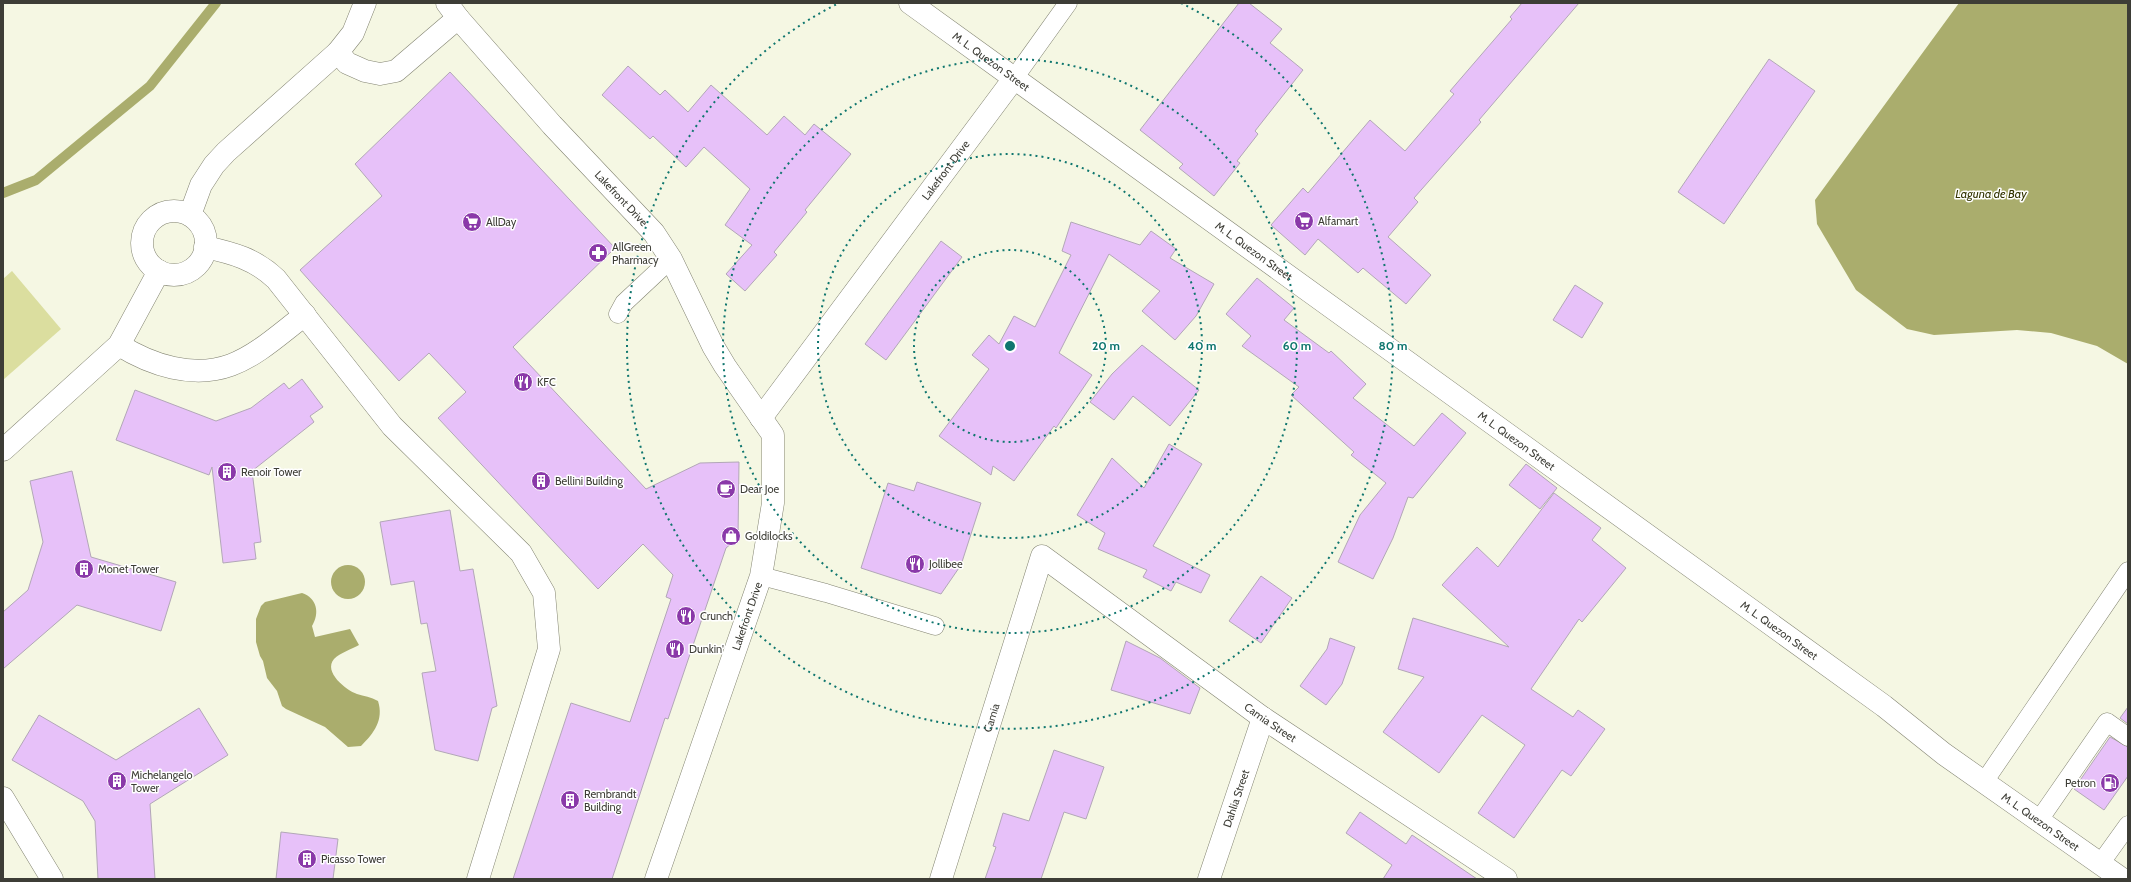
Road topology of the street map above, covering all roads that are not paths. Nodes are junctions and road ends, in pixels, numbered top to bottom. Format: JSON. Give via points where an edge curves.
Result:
{"nodes":[{"id":1,"x":365,"y":3,"type":"edge"},
{"id":2,"x":910,"y":3,"type":"edge"},
{"id":3,"x":1068,"y":3,"type":"edge"},
{"id":4,"x":453,"y":10,"type":"edge"},
{"id":5,"x":338,"y":52,"type":"junction"},
{"id":6,"x":1015,"y":77,"type":"junction"},
{"id":7,"x":190,"y":215,"type":"junction"},
{"id":8,"x":205,"y":247,"type":"junction"},
{"id":9,"x":671,"y":259,"type":"junction"},
{"id":10,"x":159,"y":272,"type":"junction"},
{"id":11,"x":618,"y":314,"type":"dead end"},
{"id":12,"x":305,"y":315,"type":"junction"},
{"id":13,"x":119,"y":345,"type":"junction"},
{"id":14,"x":761,"y":418,"type":"junction"},
{"id":15,"x":3,"y":450,"type":"edge"},
{"id":16,"x":1042,"y":556,"type":"joint"},
{"id":17,"x":2128,"y":572,"type":"edge"},
{"id":18,"x":761,"y":576,"type":"junction"},
{"id":19,"x":935,"y":626,"type":"dead end"},
{"id":20,"x":1263,"y":718,"type":"junction"},
{"id":21,"x":2128,"y":737,"type":"edge"},
{"id":22,"x":1984,"y":782,"type":"junction"},
{"id":23,"x":3,"y":798,"type":"edge"},
{"id":24,"x":2039,"y":820,"type":"junction"},
{"id":25,"x":2128,"y":825,"type":"edge"},
{"id":26,"x":2100,"y":864,"type":"junction"},
{"id":27,"x":52,"y":879,"type":"edge"},
{"id":28,"x":478,"y":879,"type":"edge"},
{"id":29,"x":656,"y":879,"type":"edge"},
{"id":30,"x":941,"y":879,"type":"edge"},
{"id":31,"x":1209,"y":879,"type":"edge"},
{"id":32,"x":1506,"y":879,"type":"edge"},
{"id":33,"x":2122,"y":879,"type":"edge"}],
"edges":[{"from":1,"to":5,"type":"street","via":[[353,33]]},
{"from":2,"to":6,"type":"street","name":"M. L. Quezon Street"},
{"from":3,"to":6,"type":"lane"},
{"from":4,"to":5,"type":"street","via":[[396,71],[365,71],[348,63]]},
{"from":4,"to":9,"type":"street","name":"Lakefront Drive","via":[[552,125],[654,233]]},
{"from":5,"to":7,"type":"street","via":[[226,152],[204,180]]},
{"from":6,"to":14,"type":"street","name":"Lakefront Drive"},
{"from":6,"to":22,"type":"street","name":"M. L. Quezon Street","via":[[1884,706]]},
{"from":7,"to":8,"type":"street","via":[[200,224],[205,235]]},
{"from":7,"to":10,"type":"street","via":[[179,211],[166,211],[146,226],[142,238],[142,251],[149,263]]},
{"from":8,"to":10,"type":"street","via":[[202,258],[184,273],[172,275]]},
{"from":8,"to":12,"type":"street","via":[[236,254],[258,264],[276,279]]},
{"from":9,"to":11,"type":"lane","via":[[624,303]]},
{"from":9,"to":14,"type":"street","name":"Lakefront Drive","via":[[713,346]]},
{"from":10,"to":13,"type":"street"},
{"from":12,"to":13,"type":"street","via":[[248,357],[232,365],[215,369],[176,368],[154,364]]},
{"from":12,"to":28,"type":"street","via":[[392,426],[521,553],[544,593],[548,649]]},
{"from":13,"to":15,"type":"street"},
{"from":14,"to":18,"type":"street","name":"Lakefront Drive","via":[[773,434],[774,466],[773,503]]},
{"from":16,"to":20,"type":"street","name":"Camia Street"},
{"from":16,"to":30,"type":"street","name":"Camia"},
{"from":17,"to":22,"type":"lane"},
{"from":18,"to":19,"type":"lane"},
{"from":18,"to":29,"type":"street","name":"Lakefront Drive"},
{"from":20,"to":31,"type":"street","name":"Dahlia Street"},
{"from":20,"to":32,"type":"street","name":"Camia Street"},
{"from":21,"to":24,"type":"lane","via":[[2107,722]]},
{"from":22,"to":24,"type":"street","name":"M. L. Quezon Street"},
{"from":23,"to":27,"type":"street"},
{"from":24,"to":26,"type":"street","name":"M. L. Quezon Street"},
{"from":25,"to":26,"type":"lane"},
{"from":26,"to":33,"type":"street","name":"M. L. Quezon Street"}]}
